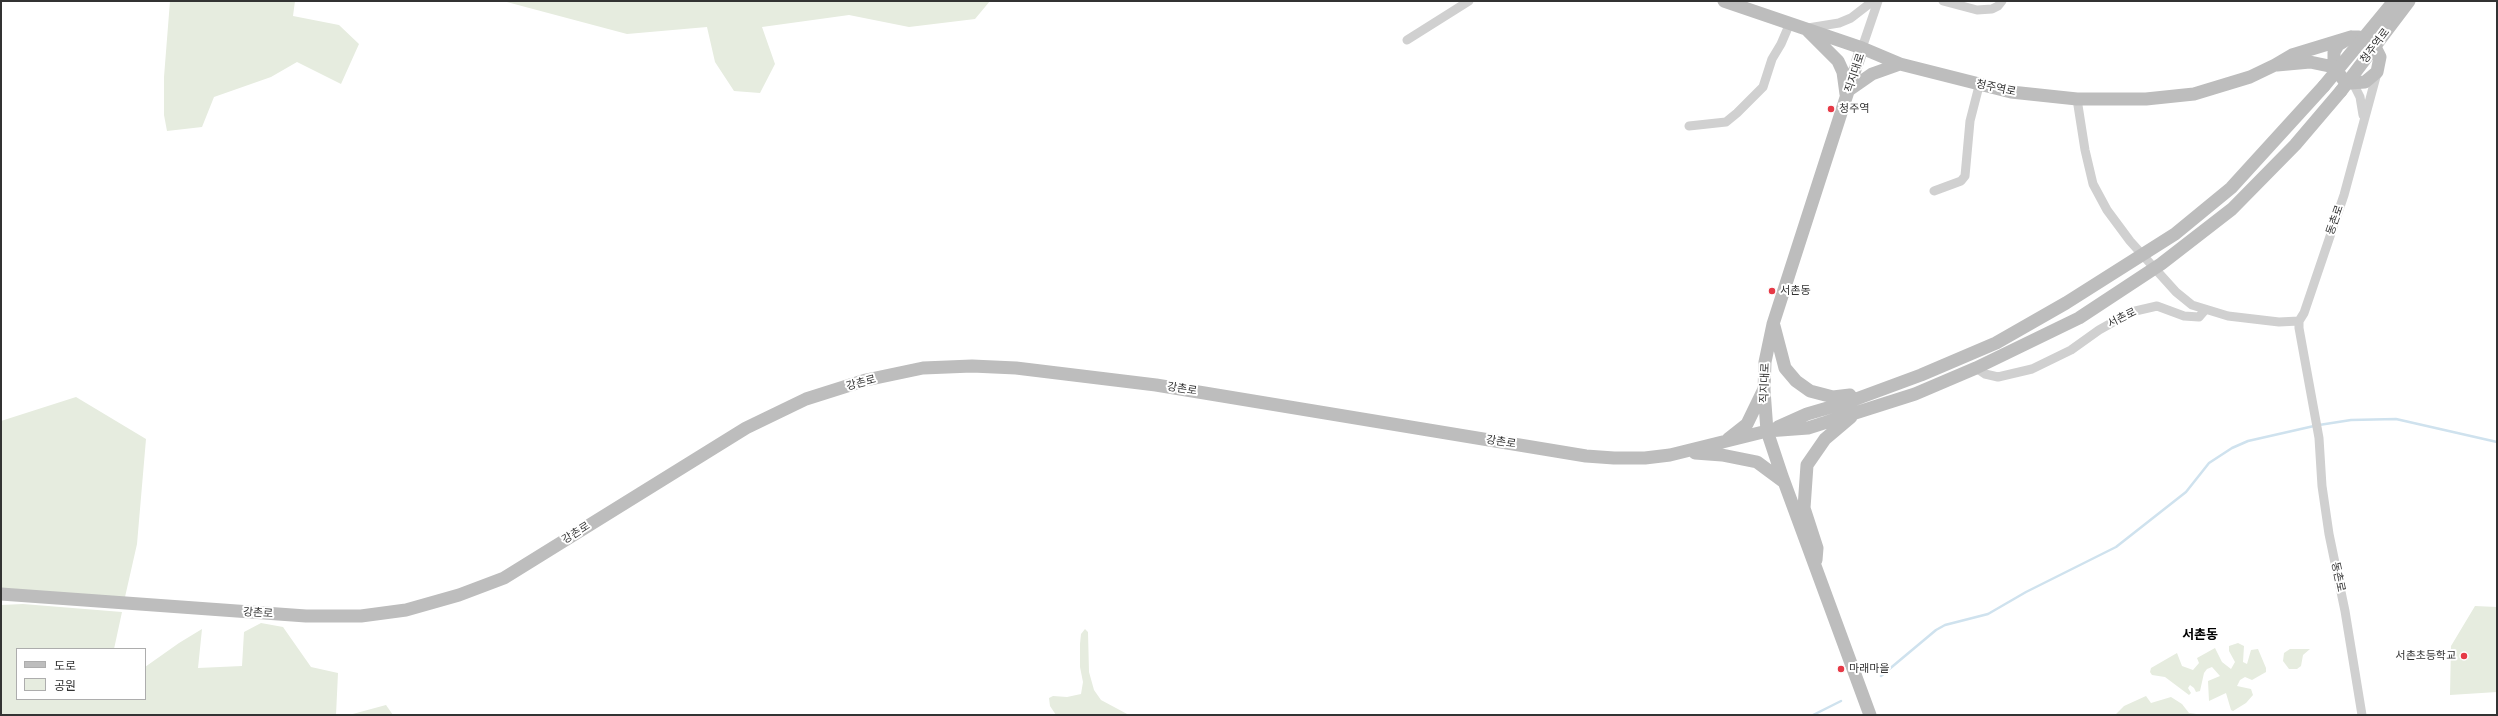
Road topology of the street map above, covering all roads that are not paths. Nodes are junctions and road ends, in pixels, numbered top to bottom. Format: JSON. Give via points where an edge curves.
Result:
{"nodes":[{"id":1,"x":1469,"y":1,"type":"edge"},
{"id":2,"x":1724,"y":1,"type":"edge"},
{"id":3,"x":1873,"y":1,"type":"edge"},
{"id":4,"x":1878,"y":1,"type":"edge"},
{"id":5,"x":1943,"y":1,"type":"edge"},
{"id":6,"x":2002,"y":1,"type":"edge"},
{"id":7,"x":2394,"y":1,"type":"edge"},
{"id":8,"x":2409,"y":1,"type":"edge"},
{"id":9,"x":1964,"y":4,"type":"edge"},
{"id":10,"x":1790,"y":23,"type":"junction"},
{"id":11,"x":1806,"y":28,"type":"junction"},
{"id":12,"x":2351,"y":37,"type":"junction"},
{"id":13,"x":1407,"y":40,"type":"dead end"},
{"id":14,"x":1862,"y":48,"type":"junction"},
{"id":15,"x":1900,"y":64,"type":"junction"},
{"id":16,"x":2275,"y":65,"type":"junction"},
{"id":17,"x":2334,"y":67,"type":"junction"},
{"id":18,"x":2377,"y":72,"type":"junction"},
{"id":19,"x":2353,"y":83,"type":"junction"},
{"id":20,"x":1979,"y":86,"type":"junction"},
{"id":21,"x":1848,"y":94,"type":"junction"},
{"id":22,"x":2077,"y":99,"type":"junction"},
{"id":23,"x":1689,"y":126,"type":"dead end"},
{"id":24,"x":2363,"y":127,"type":"junction"},
{"id":25,"x":1934,"y":191,"type":"dead end"},
{"id":26,"x":2143,"y":255,"type":"junction"},
{"id":27,"x":2154,"y":268,"type":"junction"},
{"id":28,"x":2205,"y":310,"type":"junction"},
{"id":29,"x":2302,"y":317,"type":"junction"},
{"id":30,"x":1773,"y":324,"type":"junction"},
{"id":31,"x":1976,"y":368,"type":"junction"},
{"id":32,"x":1764,"y":390,"type":"junction"},
{"id":33,"x":1878,"y":391,"type":"junction"},
{"id":34,"x":1856,"y":413,"type":"junction"},
{"id":35,"x":1767,"y":431,"type":"junction"},
{"id":36,"x":1724,"y":442,"type":"junction"},
{"id":37,"x":1683,"y":452,"type":"junction"},
{"id":38,"x":1784,"y":482,"type":"junction"},
{"id":39,"x":1816,"y":572,"type":"junction"},
{"id":40,"x":1,"y":594,"type":"edge"},
{"id":41,"x":1870,"y":715,"type":"edge"},
{"id":42,"x":2362,"y":715,"type":"edge"}],
"edges":[{"from":1,"to":13,"type":"street"},
{"from":2,"to":10,"type":"main road","name":"청주역로"},
{"from":3,"to":11,"type":"street","via":[[1851,18],[1839,23]]},
{"from":4,"to":14,"type":"street"},
{"from":5,"to":9,"type":"street"},
{"from":6,"to":9,"type":"street","via":[[1992,9]]},
{"from":7,"to":26,"type":"main road","name":"청주역로","bridge":true,"via":[[2324,86],[2231,188],[2175,234]]},
{"from":8,"to":27,"type":"main road","name":"청주역로","bridge":true,"via":[[2341,91],[2295,145],[2232,209]]},
{"from":10,"to":11,"type":"main road","name":"청주역로"},
{"from":10,"to":23,"type":"street","via":[[1782,44],[1772,58],[1762,87],[1737,113],[1726,122]]},
{"from":11,"to":14,"type":"main road","name":"청주역로"},
{"from":11,"to":21,"type":"main road","via":[[1838,61]]},
{"from":12,"to":16,"type":"main road","name":"청주역로","via":[[2292,55]]},
{"from":12,"to":17,"type":"main road","via":[[2338,45],[2333,60]]},
{"from":12,"to":18,"type":"main road","via":[[2359,36],[2373,43],[2380,57]]},
{"from":14,"to":15,"type":"main road","name":"청주역로"},
{"from":14,"to":21,"type":"main road","name":"직지대로"},
{"from":15,"to":20,"type":"main road","name":"청주역로"},
{"from":15,"to":21,"type":"main road","via":[[1872,74]]},
{"from":16,"to":17,"type":"main road","via":[[2310,62]]},
{"from":16,"to":22,"type":"main road","name":"청주역로","via":[[2250,77],[2194,94],[2146,99]]},
{"from":17,"to":19,"type":"main road","via":[[2343,79]]},
{"from":18,"to":19,"type":"main road","via":[[2365,82]]},
{"from":18,"to":24,"type":"street","name":"동촌로"},
{"from":19,"to":24,"type":"street","via":[[2360,97]]},
{"from":20,"to":22,"type":"main road","name":"청주역로"},
{"from":20,"to":25,"type":"street","via":[[1970,121],[1965,176],[1961,182]]},
{"from":21,"to":30,"type":"main road","name":"직지대로"},
{"from":22,"to":26,"type":"street","via":[[2085,150],[2094,184],[2107,210]]},
{"from":24,"to":29,"type":"street","name":"동촌로","via":[[2344,195]]},
{"from":26,"to":27,"type":"street"},
{"from":26,"to":33,"type":"main road","name":"청주역로","via":[[1996,343]]},
{"from":27,"to":28,"type":"street","via":[[2192,305]]},
{"from":27,"to":31,"type":"main road","name":"청주역로","via":[[2079,318]]},
{"from":28,"to":29,"type":"street","via":[[2228,316],[2279,322]]},
{"from":28,"to":31,"type":"street","name":"서촌로","via":[[2199,317],[2184,316],[2156,306],[2131,312],[2071,350],[2032,369],[1998,376],[1985,374]]},
{"from":29,"to":42,"type":"street","name":"동촌로","via":[[2299,328],[2319,438],[2327,520]]},
{"from":30,"to":32,"type":"main road","name":"직지대로","via":[[1765,362]]},
{"from":30,"to":33,"type":"main road","via":[[1785,368],[1796,381],[1810,391],[1833,397]]},
{"from":31,"to":34,"type":"main road","name":"청주역로","via":[[1915,394]]},
{"from":32,"to":35,"type":"main road","name":"직지대로"},
{"from":32,"to":36,"type":"main road","via":[[1747,424]]},
{"from":33,"to":35,"type":"main road","via":[[1807,414]]},
{"from":34,"to":35,"type":"main road","name":"청주역로","via":[[1808,428]]},
{"from":34,"to":39,"type":"main road","via":[[1825,439],[1808,466],[1804,508],[1817,548]]},
{"from":35,"to":36,"type":"main road","name":"강촌로"},
{"from":35,"to":38,"type":"main road","name":"직지대로"},
{"from":36,"to":37,"type":"main road","name":"강촌로"},
{"from":37,"to":38,"type":"main road","via":[[1722,455],[1757,462]]},
{"from":37,"to":40,"type":"main road","name":"강촌로","via":[[1645,458],[1586,456],[1156,385],[1016,368],[923,368],[866,380],[806,399],[740,431],[504,578],[459,596],[406,610],[361,616],[306,616]]},
{"from":38,"to":39,"type":"main road","name":"직지대로"},
{"from":39,"to":41,"type":"main road","name":"직지대로"}]}
